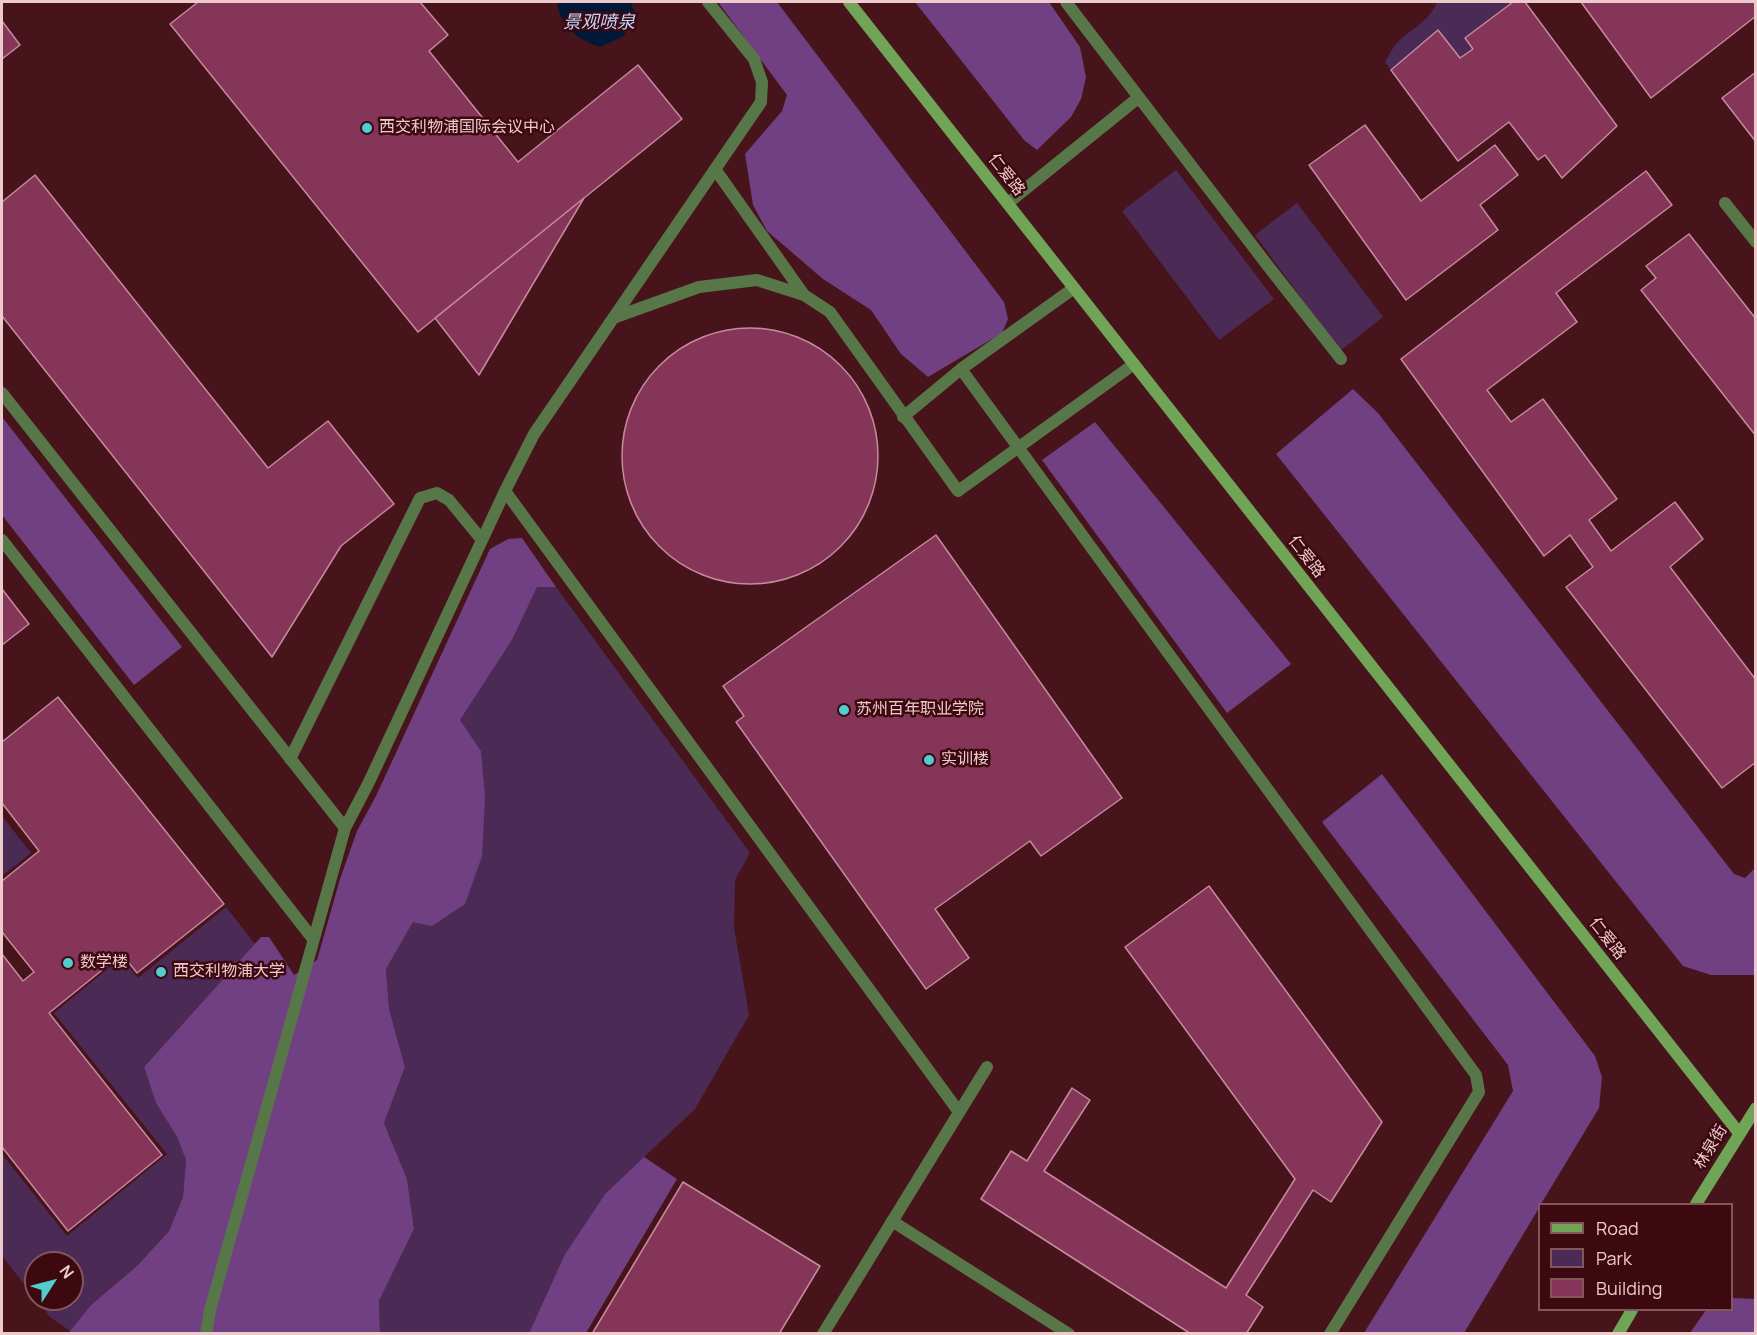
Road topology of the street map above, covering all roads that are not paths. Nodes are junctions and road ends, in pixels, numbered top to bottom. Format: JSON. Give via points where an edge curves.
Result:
{"nodes":[{"id":1,"x":708,"y":2,"type":"edge"},
{"id":2,"x":849,"y":2,"type":"edge"},
{"id":3,"x":1066,"y":2,"type":"edge"},
{"id":4,"x":1138,"y":98,"type":"junction"},
{"id":5,"x":715,"y":169,"type":"junction"},
{"id":6,"x":1008,"y":203,"type":"junction"},
{"id":7,"x":1725,"y":203,"type":"dead end"},
{"id":8,"x":1755,"y":242,"type":"edge"},
{"id":9,"x":1074,"y":288,"type":"junction"},
{"id":10,"x":804,"y":295,"type":"junction"},
{"id":11,"x":613,"y":318,"type":"junction"},
{"id":12,"x":1341,"y":359,"type":"dead end"},
{"id":13,"x":1134,"y":364,"type":"junction"},
{"id":14,"x":961,"y":369,"type":"junction"},
{"id":15,"x":2,"y":393,"type":"edge"},
{"id":16,"x":903,"y":417,"type":"junction"},
{"id":17,"x":1018,"y":448,"type":"junction"},
{"id":18,"x":505,"y":491,"type":"junction"},
{"id":19,"x":2,"y":540,"type":"edge"},
{"id":20,"x":482,"y":540,"type":"junction"},
{"id":21,"x":290,"y":759,"type":"junction"},
{"id":22,"x":345,"y":828,"type":"junction"},
{"id":23,"x":313,"y":939,"type":"junction"},
{"id":24,"x":987,"y":1067,"type":"dead end"},
{"id":25,"x":1755,"y":1108,"type":"edge"},
{"id":26,"x":959,"y":1113,"type":"junction"},
{"id":27,"x":1739,"y":1133,"type":"junction"},
{"id":28,"x":1697,"y":1203,"type":"edge"},
{"id":29,"x":892,"y":1221,"type":"junction"},
{"id":30,"x":1631,"y":1311,"type":"edge"},
{"id":31,"x":206,"y":1334,"type":"edge"},
{"id":32,"x":823,"y":1334,"type":"edge"},
{"id":33,"x":1069,"y":1334,"type":"edge"},
{"id":34,"x":1330,"y":1334,"type":"edge"},
{"id":35,"x":1618,"y":1334,"type":"edge"}],
"edges":[{"from":1,"to":5,"type":"lane","via":[[754,58],[762,82],[761,102]]},
{"from":2,"to":6,"type":"main road","name":"仁爱路"},
{"from":3,"to":4,"type":"lane"},
{"from":4,"to":6,"type":"lane"},
{"from":4,"to":12,"type":"lane"},
{"from":5,"to":10,"type":"lane"},
{"from":5,"to":11,"type":"lane"},
{"from":6,"to":9,"type":"main road","name":"仁爱路"},
{"from":7,"to":8,"type":"lane"},
{"from":9,"to":13,"type":"main road","name":"仁爱路"},
{"from":9,"to":14,"type":"lane"},
{"from":10,"to":11,"type":"lane","via":[[757,280],[699,287]]},
{"from":10,"to":16,"type":"lane","via":[[830,312]]},
{"from":11,"to":18,"type":"lane","via":[[534,434]]},
{"from":13,"to":17,"type":"lane"},
{"from":13,"to":27,"type":"main road","name":"仁爱路"},
{"from":14,"to":16,"type":"lane"},
{"from":14,"to":17,"type":"lane"},
{"from":15,"to":21,"type":"lane"},
{"from":16,"to":17,"type":"lane","via":[[958,491]]},
{"from":17,"to":34,"type":"lane","via":[[1476,1075],[1479,1092]]},
{"from":18,"to":20,"type":"lane"},
{"from":18,"to":26,"type":"lane"},
{"from":19,"to":23,"type":"lane"},
{"from":20,"to":21,"type":"lane","via":[[449,500],[437,493],[420,498]]},
{"from":20,"to":22,"type":"lane"},
{"from":21,"to":22,"type":"lane"},
{"from":22,"to":23,"type":"lane"},
{"from":23,"to":31,"type":"lane"},
{"from":24,"to":26,"type":"lane"},
{"from":25,"to":27,"type":"main road","name":"林泉街"},
{"from":26,"to":29,"type":"lane"},
{"from":27,"to":28,"type":"main road","name":"林泉街"},
{"from":29,"to":32,"type":"lane"},
{"from":29,"to":33,"type":"lane"},
{"from":30,"to":35,"type":"main road"}]}
